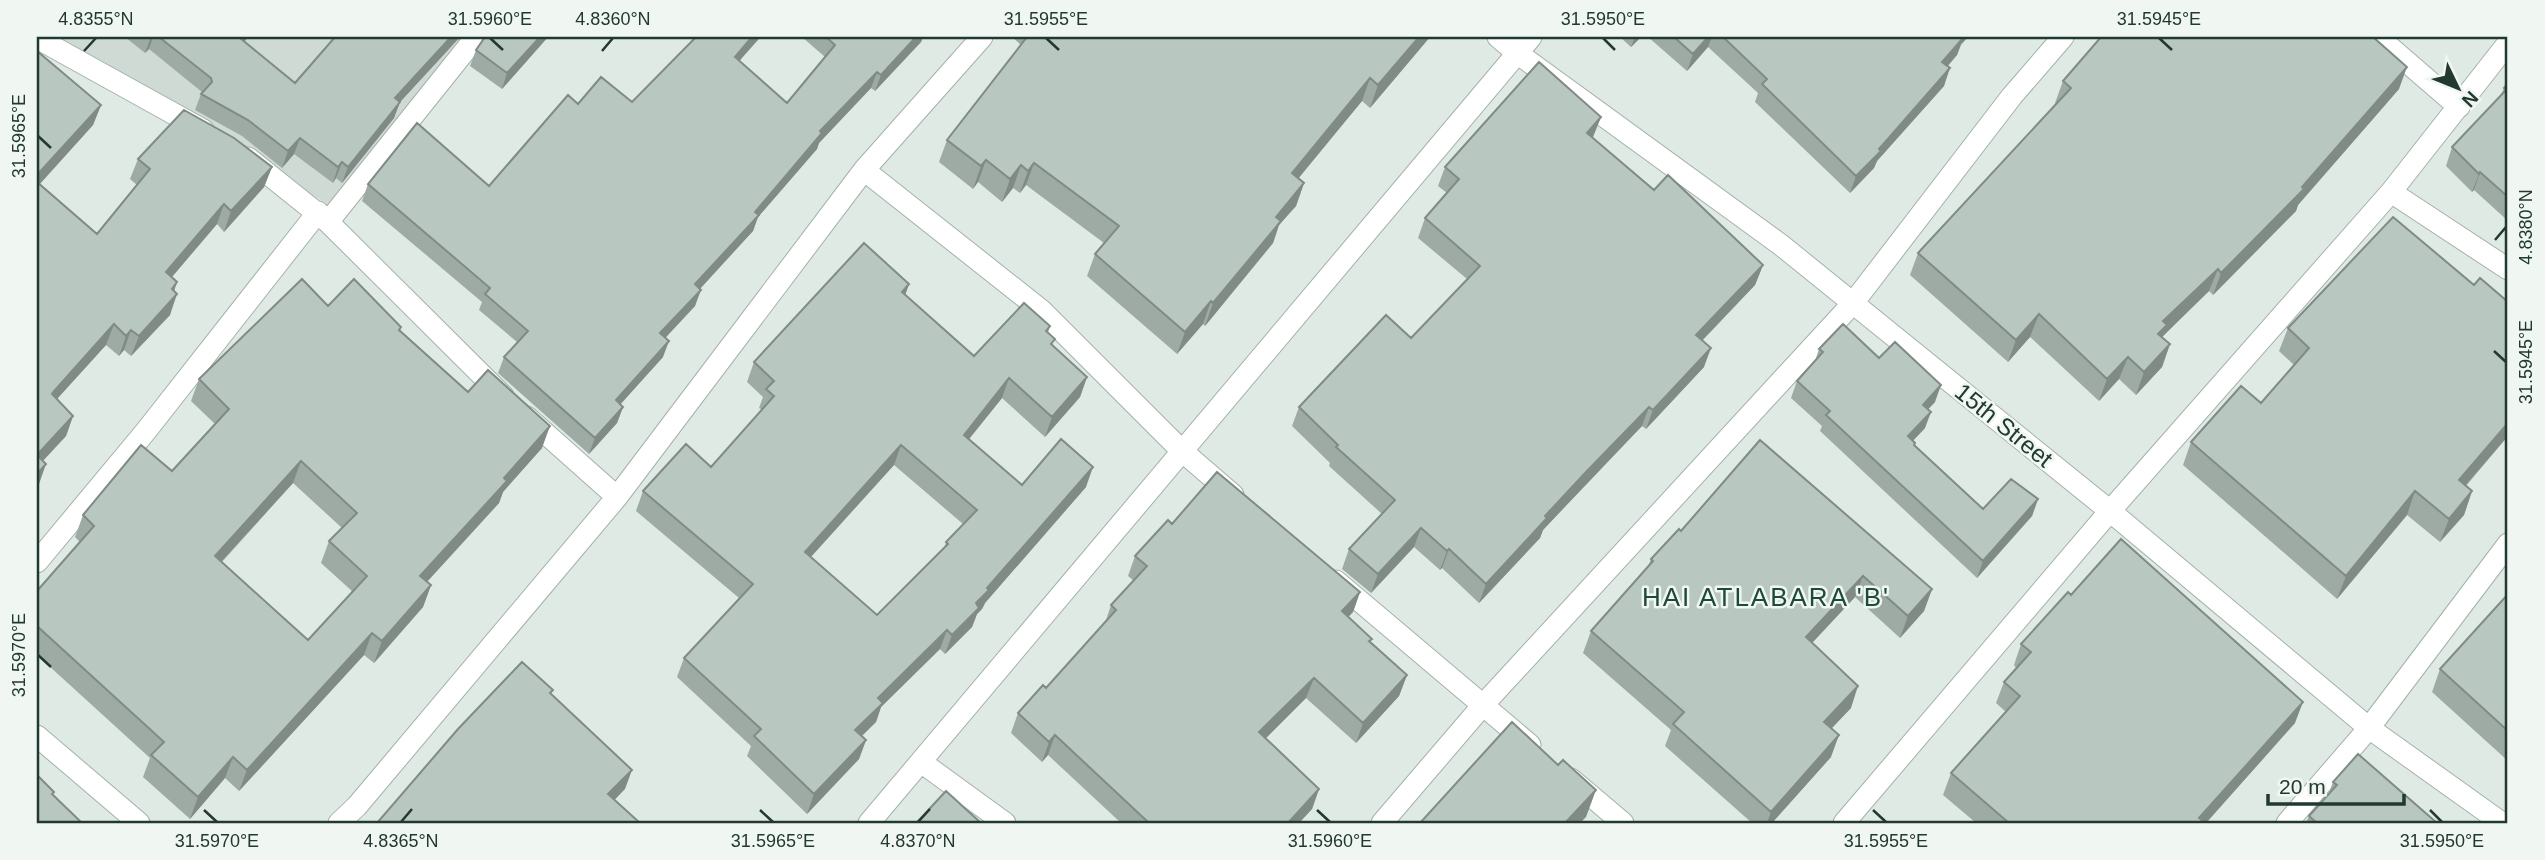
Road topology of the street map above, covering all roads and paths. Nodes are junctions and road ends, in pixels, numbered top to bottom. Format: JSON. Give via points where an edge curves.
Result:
{"nodes":[{"id":1,"x":476,"y":37,"type":"edge"},
{"id":2,"x":982,"y":37,"type":"edge"},
{"id":3,"x":1498,"y":37,"type":"edge"},
{"id":4,"x":2063,"y":37,"type":"edge"},
{"id":5,"x":2378,"y":37,"type":"edge"},
{"id":6,"x":37,"y":38,"type":"edge"},
{"id":7,"x":2508,"y":43,"type":"edge"},
{"id":8,"x":1524,"y":45,"type":"edge"},
{"id":9,"x":2459,"y":107,"type":"junction"},
{"id":10,"x":864,"y":170,"type":"junction"},
{"id":11,"x":2391,"y":192,"type":"junction"},
{"id":12,"x":323,"y":217,"type":"junction"},
{"id":13,"x":2508,"y":269,"type":"edge"},
{"id":14,"x":1853,"y":303,"type":"junction"},
{"id":15,"x":1182,"y":452,"type":"junction"},
{"id":16,"x":617,"y":497,"type":"junction"},
{"id":17,"x":1244,"y":504,"type":"edge"},
{"id":18,"x":2110,"y":511,"type":"junction"},
{"id":19,"x":2508,"y":544,"type":"edge"},
{"id":20,"x":37,"y":562,"type":"edge"},
{"id":21,"x":1317,"y":565,"type":"edge"},
{"id":22,"x":1483,"y":705,"type":"junction"},
{"id":23,"x":2368,"y":728,"type":"junction"},
{"id":24,"x":37,"y":736,"type":"edge"},
{"id":25,"x":921,"y":762,"type":"junction"},
{"id":26,"x":139,"y":823,"type":"edge"},
{"id":27,"x":339,"y":823,"type":"edge"},
{"id":28,"x":869,"y":823,"type":"edge"},
{"id":29,"x":1005,"y":823,"type":"edge"},
{"id":30,"x":1382,"y":823,"type":"edge"},
{"id":31,"x":1623,"y":823,"type":"edge"},
{"id":32,"x":1844,"y":823,"type":"edge"},
{"id":33,"x":2287,"y":823,"type":"edge"},
{"id":34,"x":2502,"y":823,"type":"edge"}],
"edges":[{"from":1,"to":12,"type":"street"},
{"from":2,"to":10,"type":"street"},
{"from":3,"to":8,"type":"street","name":"15th Street"},
{"from":4,"to":14,"type":"street"},
{"from":5,"to":9,"type":"street"},
{"from":6,"to":12,"type":"street","via":[[228,144]]},
{"from":7,"to":9,"type":"street"},
{"from":8,"to":14,"type":"street","name":"15th Street"},
{"from":8,"to":15,"type":"street"},
{"from":9,"to":11,"type":"street"},
{"from":10,"to":15,"type":"street","via":[[1041,310]]},
{"from":10,"to":16,"type":"street"},
{"from":11,"to":13,"type":"street"},
{"from":11,"to":18,"type":"street"},
{"from":12,"to":16,"type":"street","via":[[502,395]]},
{"from":12,"to":20,"type":"street"},
{"from":14,"to":18,"type":"street","name":"15th Street"},
{"from":14,"to":22,"type":"street"},
{"from":15,"to":17,"type":"street"},
{"from":15,"to":25,"type":"street"},
{"from":16,"to":27,"type":"street"},
{"from":18,"to":23,"type":"street","name":"15th Street"},
{"from":18,"to":32,"type":"street"},
{"from":19,"to":23,"type":"street"},
{"from":21,"to":22,"type":"street"},
{"from":22,"to":30,"type":"street"},
{"from":22,"to":31,"type":"street"},
{"from":23,"to":33,"type":"street"},
{"from":23,"to":34,"type":"street","name":"15th Street"},
{"from":24,"to":26,"type":"street"},
{"from":25,"to":28,"type":"street"},
{"from":25,"to":29,"type":"street"}]}
